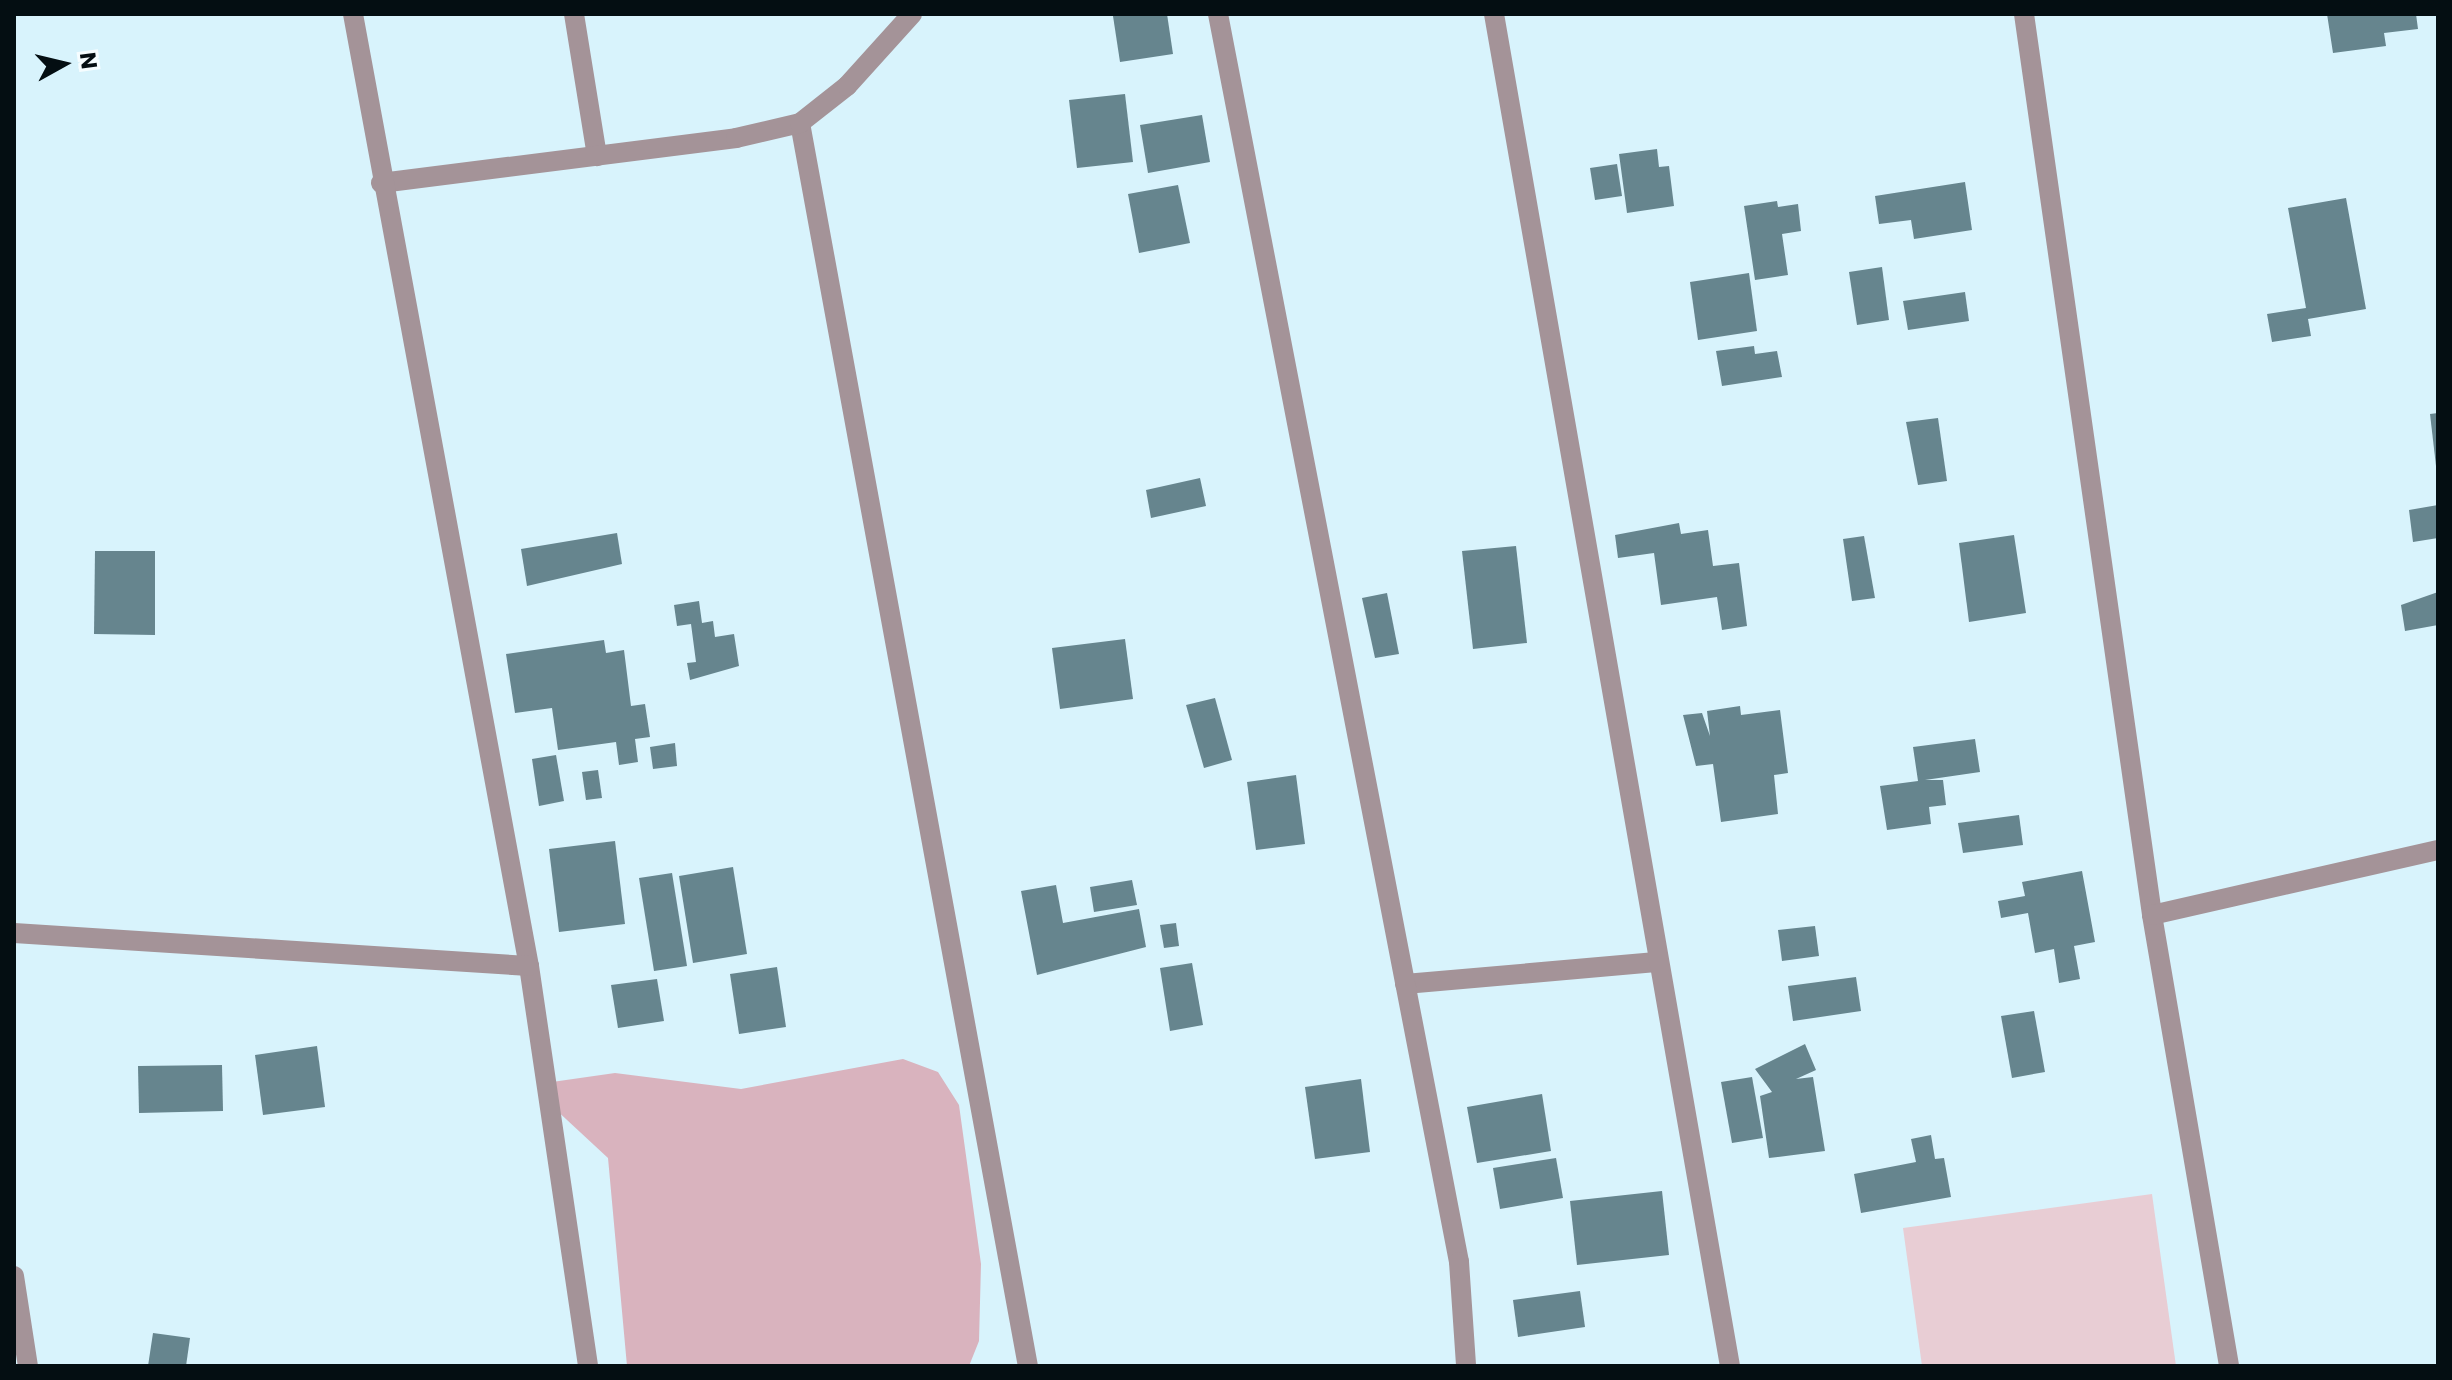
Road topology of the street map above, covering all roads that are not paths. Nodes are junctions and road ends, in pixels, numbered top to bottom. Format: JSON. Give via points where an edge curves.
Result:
{"nodes":[{"id":1,"x":353,"y":14,"type":"edge"},
{"id":2,"x":574,"y":14,"type":"edge"},
{"id":3,"x":912,"y":14,"type":"edge"},
{"id":4,"x":1218,"y":14,"type":"edge"},
{"id":5,"x":1494,"y":14,"type":"edge"},
{"id":6,"x":2024,"y":14,"type":"edge"},
{"id":7,"x":800,"y":123,"type":"junction"},
{"id":8,"x":597,"y":156,"type":"junction"},
{"id":9,"x":381,"y":183,"type":"junction"},
{"id":10,"x":2438,"y":850,"type":"edge"},
{"id":11,"x":2152,"y":915,"type":"junction"},
{"id":12,"x":14,"y":933,"type":"edge"},
{"id":13,"x":1656,"y":962,"type":"junction"},
{"id":14,"x":529,"y":966,"type":"junction"},
{"id":15,"x":1405,"y":984,"type":"junction"},
{"id":16,"x":14,"y":1276,"type":"edge"},
{"id":17,"x":28,"y":1366,"type":"edge"},
{"id":18,"x":588,"y":1366,"type":"edge"},
{"id":19,"x":1028,"y":1366,"type":"edge"},
{"id":20,"x":1466,"y":1366,"type":"edge"},
{"id":21,"x":1730,"y":1366,"type":"edge"},
{"id":22,"x":2229,"y":1366,"type":"edge"}],
"edges":[{"from":1,"to":9,"type":"street"},
{"from":2,"to":8,"type":"street"},
{"from":3,"to":7,"type":"street","via":[[847,86]]},
{"from":4,"to":15,"type":"street"},
{"from":5,"to":13,"type":"street"},
{"from":6,"to":11,"type":"street"},
{"from":7,"to":8,"type":"street","via":[[736,138]]},
{"from":7,"to":19,"type":"street"},
{"from":8,"to":9,"type":"street"},
{"from":9,"to":14,"type":"street"},
{"from":10,"to":11,"type":"street"},
{"from":11,"to":22,"type":"street"},
{"from":12,"to":14,"type":"street"},
{"from":13,"to":15,"type":"street"},
{"from":13,"to":21,"type":"street"},
{"from":14,"to":18,"type":"street"},
{"from":15,"to":20,"type":"street","via":[[1459,1262]]},
{"from":16,"to":17,"type":"street"}]}
